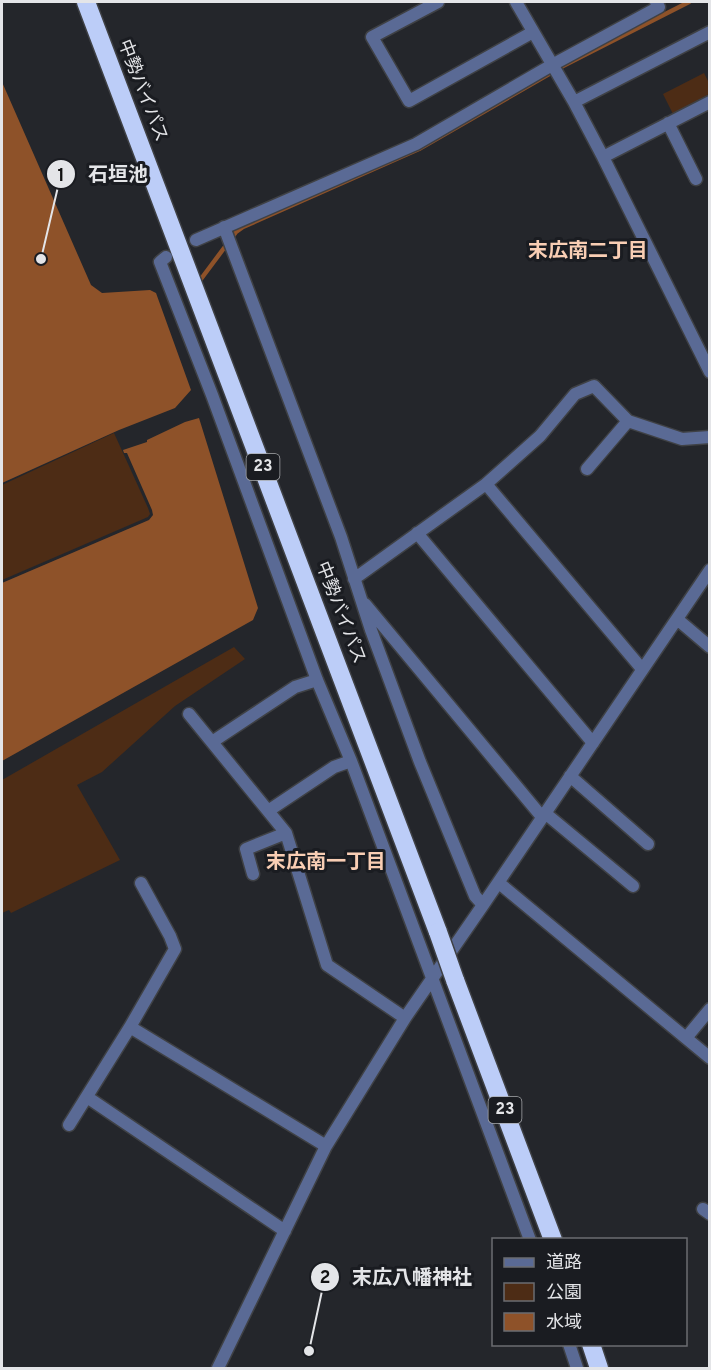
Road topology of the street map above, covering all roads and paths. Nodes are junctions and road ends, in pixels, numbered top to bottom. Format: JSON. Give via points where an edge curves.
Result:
{"nodes":[{"id":1,"x":86,"y":2,"type":"edge"},
{"id":2,"x":438,"y":2,"type":"edge"},
{"id":3,"x":516,"y":2,"type":"edge"},
{"id":4,"x":662,"y":3,"type":"edge"},
{"id":5,"x":533,"y":32,"type":"junction"},
{"id":6,"x":710,"y":32,"type":"edge"},
{"id":7,"x":552,"y":65,"type":"junction"},
{"id":8,"x":574,"y":102,"type":"junction"},
{"id":9,"x":710,"y":102,"type":"edge"},
{"id":10,"x":668,"y":123,"type":"junction"},
{"id":11,"x":603,"y":158,"type":"junction"},
{"id":12,"x":696,"y":178,"type":"dead end"},
{"id":13,"x":224,"y":227,"type":"junction"},
{"id":14,"x":196,"y":240,"type":"dead end"},
{"id":15,"x":166,"y":257,"type":"dead end"},
{"id":16,"x":710,"y":372,"type":"edge"},
{"id":17,"x":628,"y":421,"type":"junction"},
{"id":18,"x":710,"y":438,"type":"edge"},
{"id":19,"x":588,"y":469,"type":"dead end"},
{"id":20,"x":486,"y":484,"type":"junction"},
{"id":21,"x":417,"y":533,"type":"junction"},
{"id":22,"x":710,"y":570,"type":"edge"},
{"id":23,"x":354,"y":579,"type":"junction"},
{"id":24,"x":361,"y":599,"type":"junction"},
{"id":25,"x":677,"y":619,"type":"junction"},
{"id":26,"x":710,"y":647,"type":"edge"},
{"id":27,"x":642,"y":669,"type":"junction"},
{"id":28,"x":317,"y":680,"type":"junction"},
{"id":29,"x":189,"y":714,"type":"dead end"},
{"id":30,"x":212,"y":742,"type":"junction"},
{"id":31,"x":593,"y":743,"type":"junction"},
{"id":32,"x":351,"y":761,"type":"junction"},
{"id":33,"x":570,"y":776,"type":"junction"},
{"id":34,"x":268,"y":811,"type":"junction"},
{"id":35,"x":544,"y":815,"type":"junction"},
{"id":36,"x":286,"y":833,"type":"junction"},
{"id":37,"x":648,"y":844,"type":"dead end"},
{"id":38,"x":253,"y":874,"type":"dead end"},
{"id":39,"x":141,"y":883,"type":"dead end"},
{"id":40,"x":499,"y":883,"type":"junction"},
{"id":41,"x":633,"y":886,"type":"dead end"},
{"id":42,"x":483,"y":905,"type":"junction"},
{"id":43,"x":432,"y":979,"type":"junction"},
{"id":44,"x":710,"y":1009,"type":"edge"},
{"id":45,"x":405,"y":1018,"type":"junction"},
{"id":46,"x":130,"y":1027,"type":"junction"},
{"id":47,"x":686,"y":1038,"type":"junction"},
{"id":48,"x":710,"y":1058,"type":"edge"},
{"id":49,"x":87,"y":1097,"type":"junction"},
{"id":50,"x":69,"y":1125,"type":"dead end"},
{"id":51,"x":326,"y":1146,"type":"junction"},
{"id":52,"x":285,"y":1230,"type":"junction"},
{"id":53,"x":530,"y":1238,"type":"edge"},
{"id":54,"x":553,"y":1238,"type":"edge"},
{"id":55,"x":570,"y":1346,"type":"edge"},
{"id":56,"x":592,"y":1346,"type":"edge"},
{"id":57,"x":218,"y":1368,"type":"edge"},
{"id":58,"x":577,"y":1368,"type":"edge"},
{"id":59,"x":599,"y":1368,"type":"edge"}],
"edges":[{"from":1,"to":54,"type":"highway","name":"中勢バイパス","number":"23","bridge":true},
{"from":2,"to":5,"type":"street","via":[[372,37],[409,101]]},
{"from":3,"to":5,"type":"street"},
{"from":4,"to":7,"type":"street"},
{"from":5,"to":7,"type":"street"},
{"from":6,"to":8,"type":"street"},
{"from":7,"to":8,"type":"street"},
{"from":7,"to":13,"type":"street","via":[[416,144]]},
{"from":8,"to":11,"type":"street"},
{"from":9,"to":10,"type":"street"},
{"from":10,"to":11,"type":"street"},
{"from":10,"to":12,"type":"street"},
{"from":11,"to":16,"type":"street"},
{"from":13,"to":14,"type":"street"},
{"from":13,"to":23,"type":"street"},
{"from":15,"to":28,"type":"street","via":[[160,262]]},
{"from":17,"to":18,"type":"street","via":[[682,439]]},
{"from":17,"to":19,"type":"street"},
{"from":17,"to":20,"type":"street","via":[[594,386],[575,394],[540,436]]},
{"from":20,"to":21,"type":"street"},
{"from":20,"to":27,"type":"street"},
{"from":21,"to":23,"type":"street"},
{"from":21,"to":31,"type":"street"},
{"from":22,"to":25,"type":"street"},
{"from":23,"to":24,"type":"street"},
{"from":24,"to":35,"type":"street"},
{"from":24,"to":42,"type":"street","via":[[420,762],[475,896]]},
{"from":25,"to":26,"type":"street"},
{"from":25,"to":27,"type":"street"},
{"from":27,"to":31,"type":"street"},
{"from":28,"to":30,"type":"street","via":[[295,687]]},
{"from":28,"to":32,"type":"street"},
{"from":29,"to":30,"type":"street"},
{"from":30,"to":34,"type":"street"},
{"from":31,"to":33,"type":"street"},
{"from":32,"to":34,"type":"street","via":[[333,767]]},
{"from":32,"to":43,"type":"street"},
{"from":33,"to":35,"type":"street"},
{"from":33,"to":37,"type":"street"},
{"from":34,"to":36,"type":"street"},
{"from":35,"to":40,"type":"street"},
{"from":35,"to":41,"type":"street"},
{"from":36,"to":38,"type":"street","via":[[246,849]]},
{"from":36,"to":45,"type":"street","via":[[327,964]]},
{"from":39,"to":46,"type":"street","via":[[175,949]]},
{"from":40,"to":42,"type":"street"},
{"from":40,"to":47,"type":"street"},
{"from":42,"to":43,"type":"street"},
{"from":43,"to":45,"type":"street"},
{"from":43,"to":53,"type":"street"},
{"from":44,"to":47,"type":"street"},
{"from":45,"to":51,"type":"street"},
{"from":46,"to":49,"type":"street"},
{"from":46,"to":51,"type":"street"},
{"from":47,"to":48,"type":"street"},
{"from":49,"to":50,"type":"street"},
{"from":49,"to":52,"type":"street"},
{"from":51,"to":52,"type":"street"},
{"from":52,"to":57,"type":"street"},
{"from":55,"to":58,"type":"street"},
{"from":56,"to":59,"type":"highway"}]}
